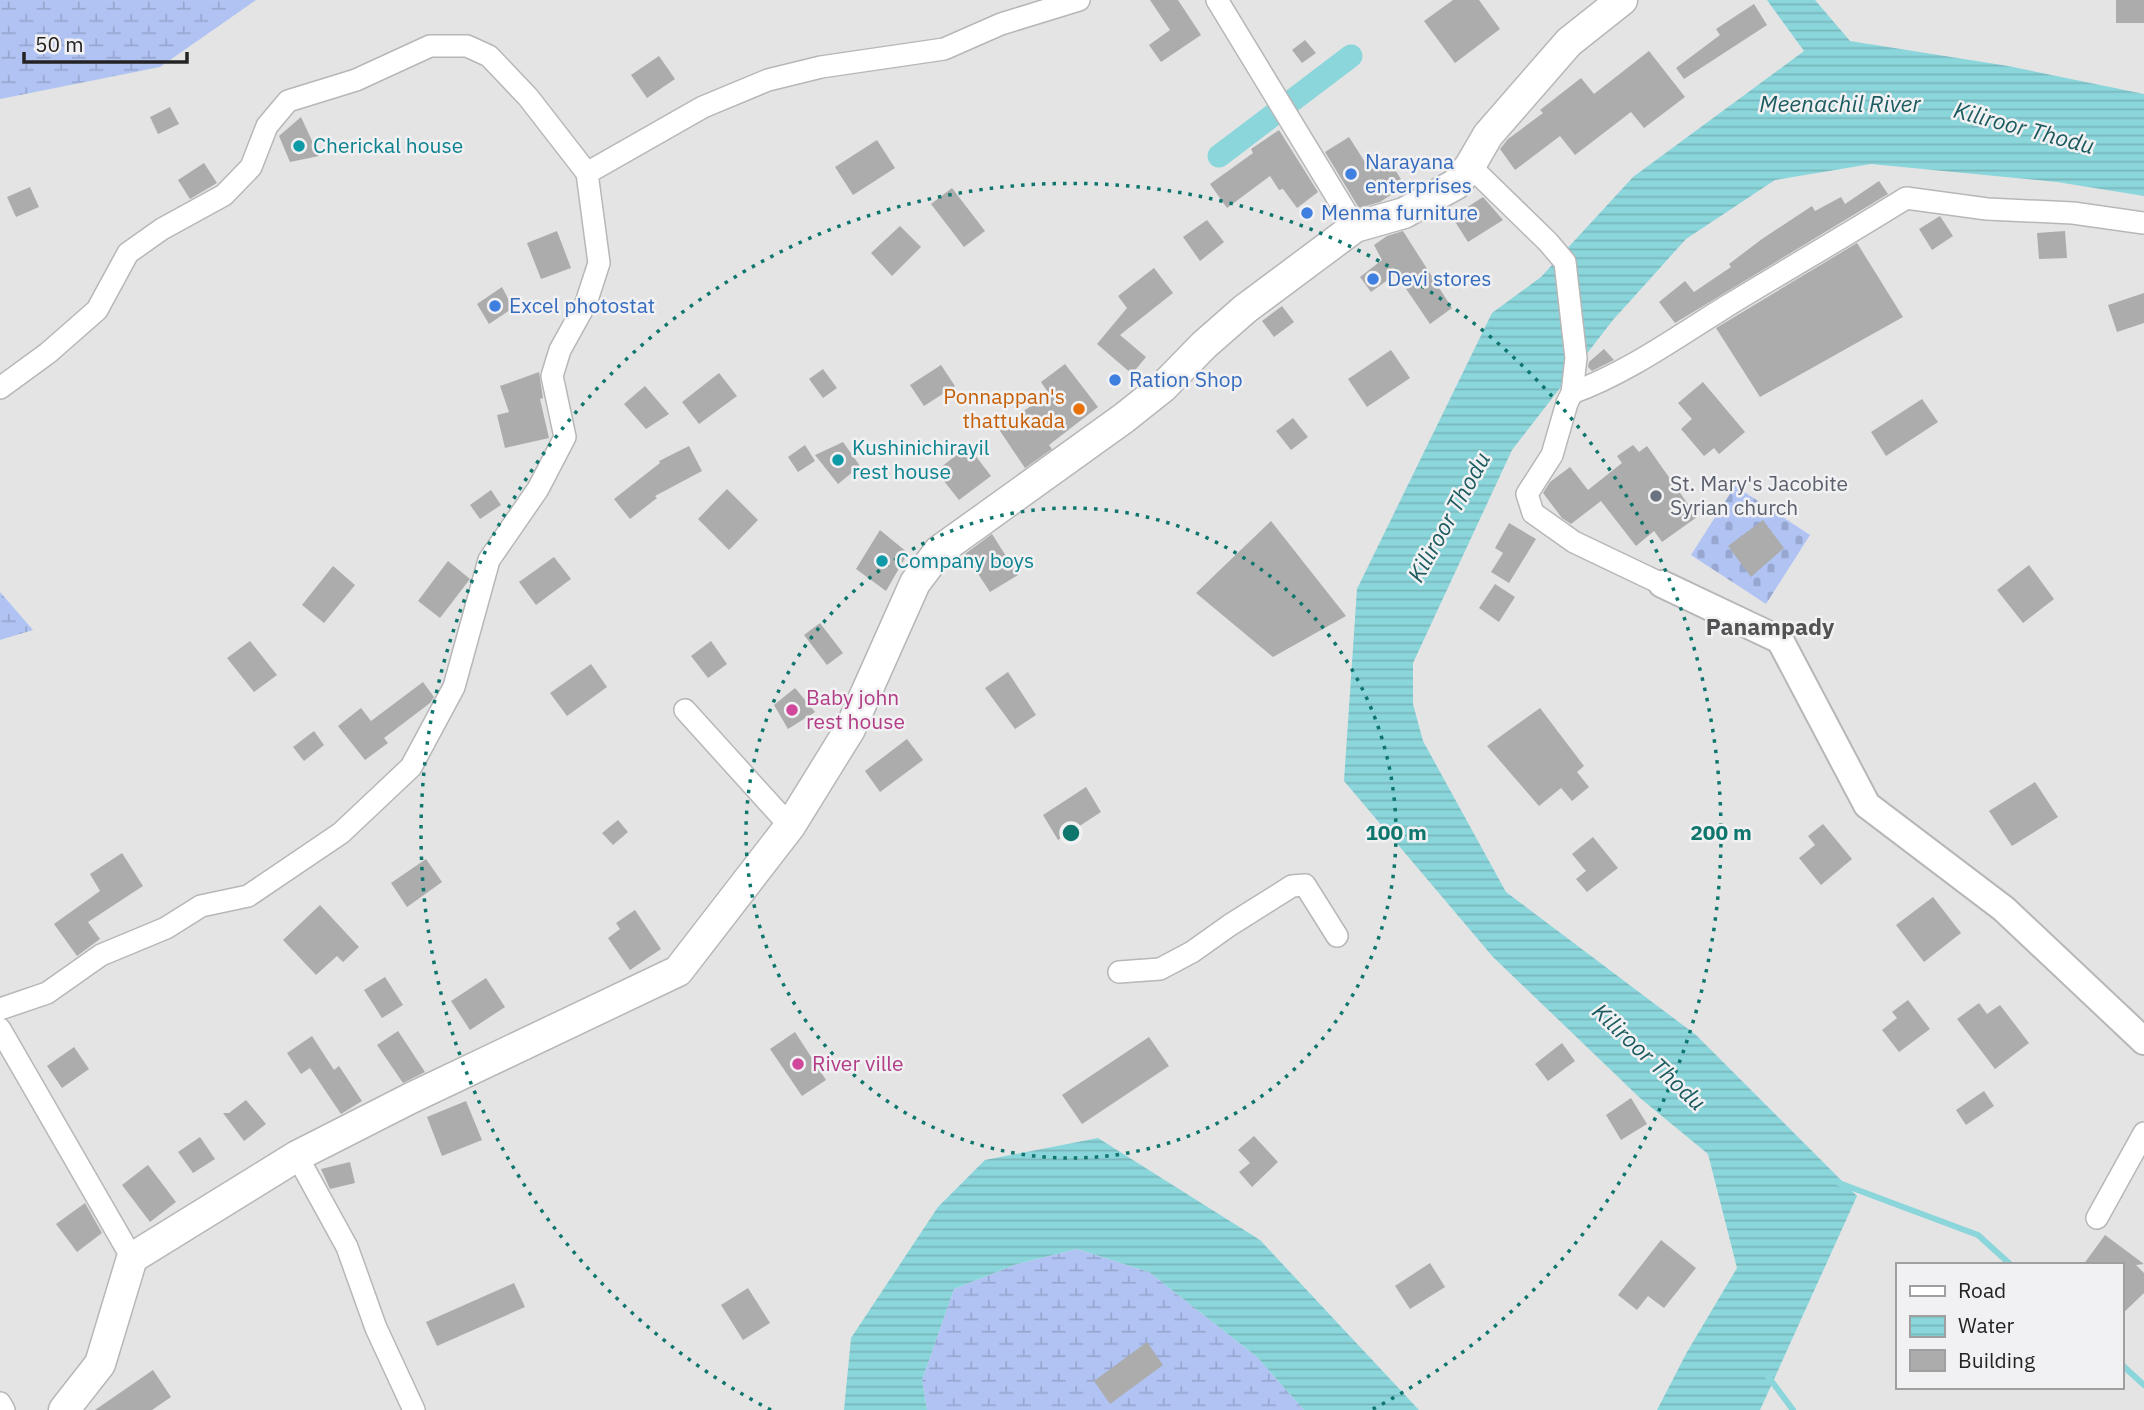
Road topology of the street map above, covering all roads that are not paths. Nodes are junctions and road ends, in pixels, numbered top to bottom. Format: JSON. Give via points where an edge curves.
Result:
{"nodes":[{"id":1,"x":1079,"y":0,"type":"edge"},
{"id":2,"x":1217,"y":0,"type":"edge"},
{"id":3,"x":1622,"y":0,"type":"edge"},
{"id":4,"x":1470,"y":166,"type":"junction"},
{"id":5,"x":587,"y":173,"type":"junction"},
{"id":6,"x":2144,"y":223,"type":"edge"},
{"id":7,"x":1355,"y":227,"type":"junction"},
{"id":8,"x":1572,"y":386,"type":"junction"},
{"id":9,"x":0,"y":388,"type":"edge"},
{"id":10,"x":1662,"y":584,"type":"joint"},
{"id":11,"x":685,"y":709,"type":"dead end"},
{"id":12,"x":790,"y":826,"type":"junction"},
{"id":13,"x":1337,"y":936,"type":"dead end"},
{"id":14,"x":1119,"y":972,"type":"dead end"},
{"id":15,"x":0,"y":1009,"type":"edge"},
{"id":16,"x":0,"y":1029,"type":"edge"},
{"id":17,"x":2144,"y":1041,"type":"edge"},
{"id":18,"x":2144,"y":1133,"type":"edge"},
{"id":19,"x":297,"y":1156,"type":"junction"},
{"id":20,"x":2097,"y":1218,"type":"dead end"},
{"id":21,"x":132,"y":1258,"type":"junction"},
{"id":22,"x":0,"y":1403,"type":"edge"},
{"id":23,"x":4,"y":1410,"type":"edge"},
{"id":24,"x":64,"y":1410,"type":"edge"},
{"id":25,"x":414,"y":1410,"type":"edge"}],
"edges":[{"from":1,"to":5,"type":"street","via":[[1001,24],[944,49],[821,67],[768,80],[703,107]]},
{"from":2,"to":7,"type":"street"},
{"from":3,"to":4,"type":"main road","via":[[1569,42],[1488,135]]},
{"from":4,"to":7,"type":"main road","via":[[1456,184],[1404,214]]},
{"from":4,"to":8,"type":"street","via":[[1565,262],[1576,358]]},
{"from":5,"to":9,"type":"street","via":[[528,97],[489,56],[467,46],[430,46],[356,80],[288,101],[267,126],[251,167],[224,195],[128,253],[97,310]]},
{"from":5,"to":15,"type":"street","via":[[599,262],[586,303],[560,350],[552,376],[565,437],[538,489],[489,560],[454,687],[411,766],[341,833],[248,896],[201,906],[166,928],[101,955],[47,993]]},
{"from":6,"to":8,"type":"street","via":[[1906,198],[1635,362],[1590,386]]},
{"from":7,"to":12,"type":"main road","via":[[1245,309],[1124,418],[939,551],[915,583],[849,729]]},
{"from":8,"to":10,"type":"street","via":[[1552,455],[1527,494],[1533,513],[1574,542]]},
{"from":10,"to":17,"type":"street","via":[[1780,640],[1867,805],[2004,909]]},
{"from":11,"to":12,"type":"street"},
{"from":12,"to":19,"type":"main road","via":[[678,971]]},
{"from":13,"to":14,"type":"street","via":[[1305,886],[1292,886],[1160,969]]},
{"from":16,"to":21,"type":"street"},
{"from":18,"to":20,"type":"street"},
{"from":19,"to":21,"type":"main road"},
{"from":19,"to":25,"type":"street","via":[[347,1247],[376,1328]]},
{"from":21,"to":24,"type":"main road","via":[[100,1364]]},
{"from":22,"to":23,"type":"street"}]}
